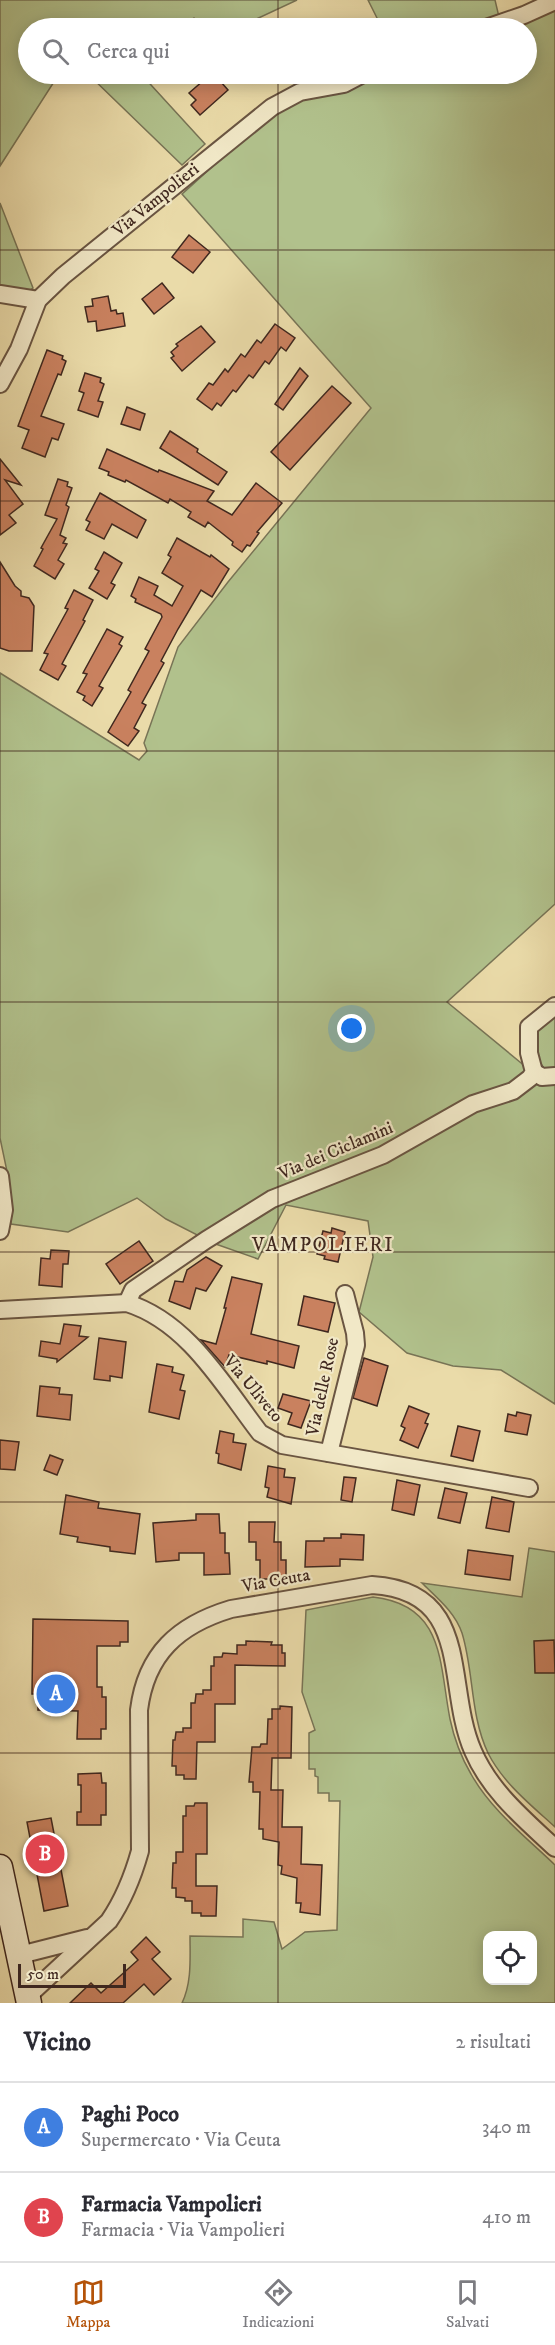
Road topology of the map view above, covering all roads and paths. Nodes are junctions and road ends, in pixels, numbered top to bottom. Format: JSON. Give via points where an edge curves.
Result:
{"nodes":[{"id":1,"x":555,"y":1,"type":"edge"},
{"id":2,"x":515,"y":18,"type":"edge"},
{"id":3,"x":344,"y":84,"type":"edge"},
{"id":4,"x":0,"y":294,"type":"edge"},
{"id":5,"x":38,"y":300,"type":"junction"},
{"id":6,"x":0,"y":384,"type":"edge"},
{"id":7,"x":555,"y":1006,"type":"edge"},
{"id":8,"x":534,"y":1072,"type":"junction"},
{"id":9,"x":555,"y":1076,"type":"edge"},
{"id":10,"x":0,"y":1176,"type":"edge"},
{"id":11,"x":0,"y":1231,"type":"edge"},
{"id":12,"x":345,"y":1294,"type":"dead end"},
{"id":13,"x":127,"y":1303,"type":"junction"},
{"id":14,"x":0,"y":1310,"type":"edge"},
{"id":15,"x":329,"y":1453,"type":"junction"},
{"id":16,"x":529,"y":1488,"type":"dead end"},
{"id":17,"x":555,"y":1848,"type":"edge"},
{"id":18,"x":0,"y":1867,"type":"edge"},
{"id":19,"x":91,"y":1937,"type":"junction"},
{"id":20,"x":20,"y":1955,"type":"junction"},
{"id":21,"x":28,"y":2000,"type":"edge"}],
"edges":[{"from":1,"to":2,"type":"street"},
{"from":3,"to":5,"type":"street","name":"Via Vampolieri","via":[[300,92],[272,107]]},
{"from":4,"to":5,"type":"street"},
{"from":5,"to":6,"type":"street","name":"Via Vampolieri"},
{"from":7,"to":8,"type":"street","via":[[530,1027],[529,1053]]},
{"from":8,"to":9,"type":"street","via":[[542,1077]]},
{"from":8,"to":13,"type":"street","name":"Via dei Ciclamini","via":[[513,1091],[473,1104],[383,1155],[272,1199],[133,1290]]},
{"from":10,"to":11,"type":"street","via":[[4,1209]]},
{"from":12,"to":15,"type":"street","name":"Via delle Rose","via":[[356,1345]]},
{"from":13,"to":14,"type":"street","name":"Via Uliveto"},
{"from":13,"to":15,"type":"street","name":"Via Uliveto","via":[[165,1321],[190,1344],[260,1433],[282,1444]]},
{"from":15,"to":16,"type":"street","name":"Via Uliveto"},
{"from":17,"to":19,"type":"street","name":"Via Ceuta","via":[[512,1807],[482,1770],[471,1749],[448,1635],[429,1605],[390,1586],[372,1585],[231,1609],[189,1625],[174,1636],[149,1671],[139,1710],[140,1851],[120,1906]]},
{"from":18,"to":20,"type":"street"},
{"from":19,"to":20,"type":"street"},
{"from":19,"to":21,"type":"street","name":"Via Ceuta"},
{"from":20,"to":21,"type":"street"}]}
